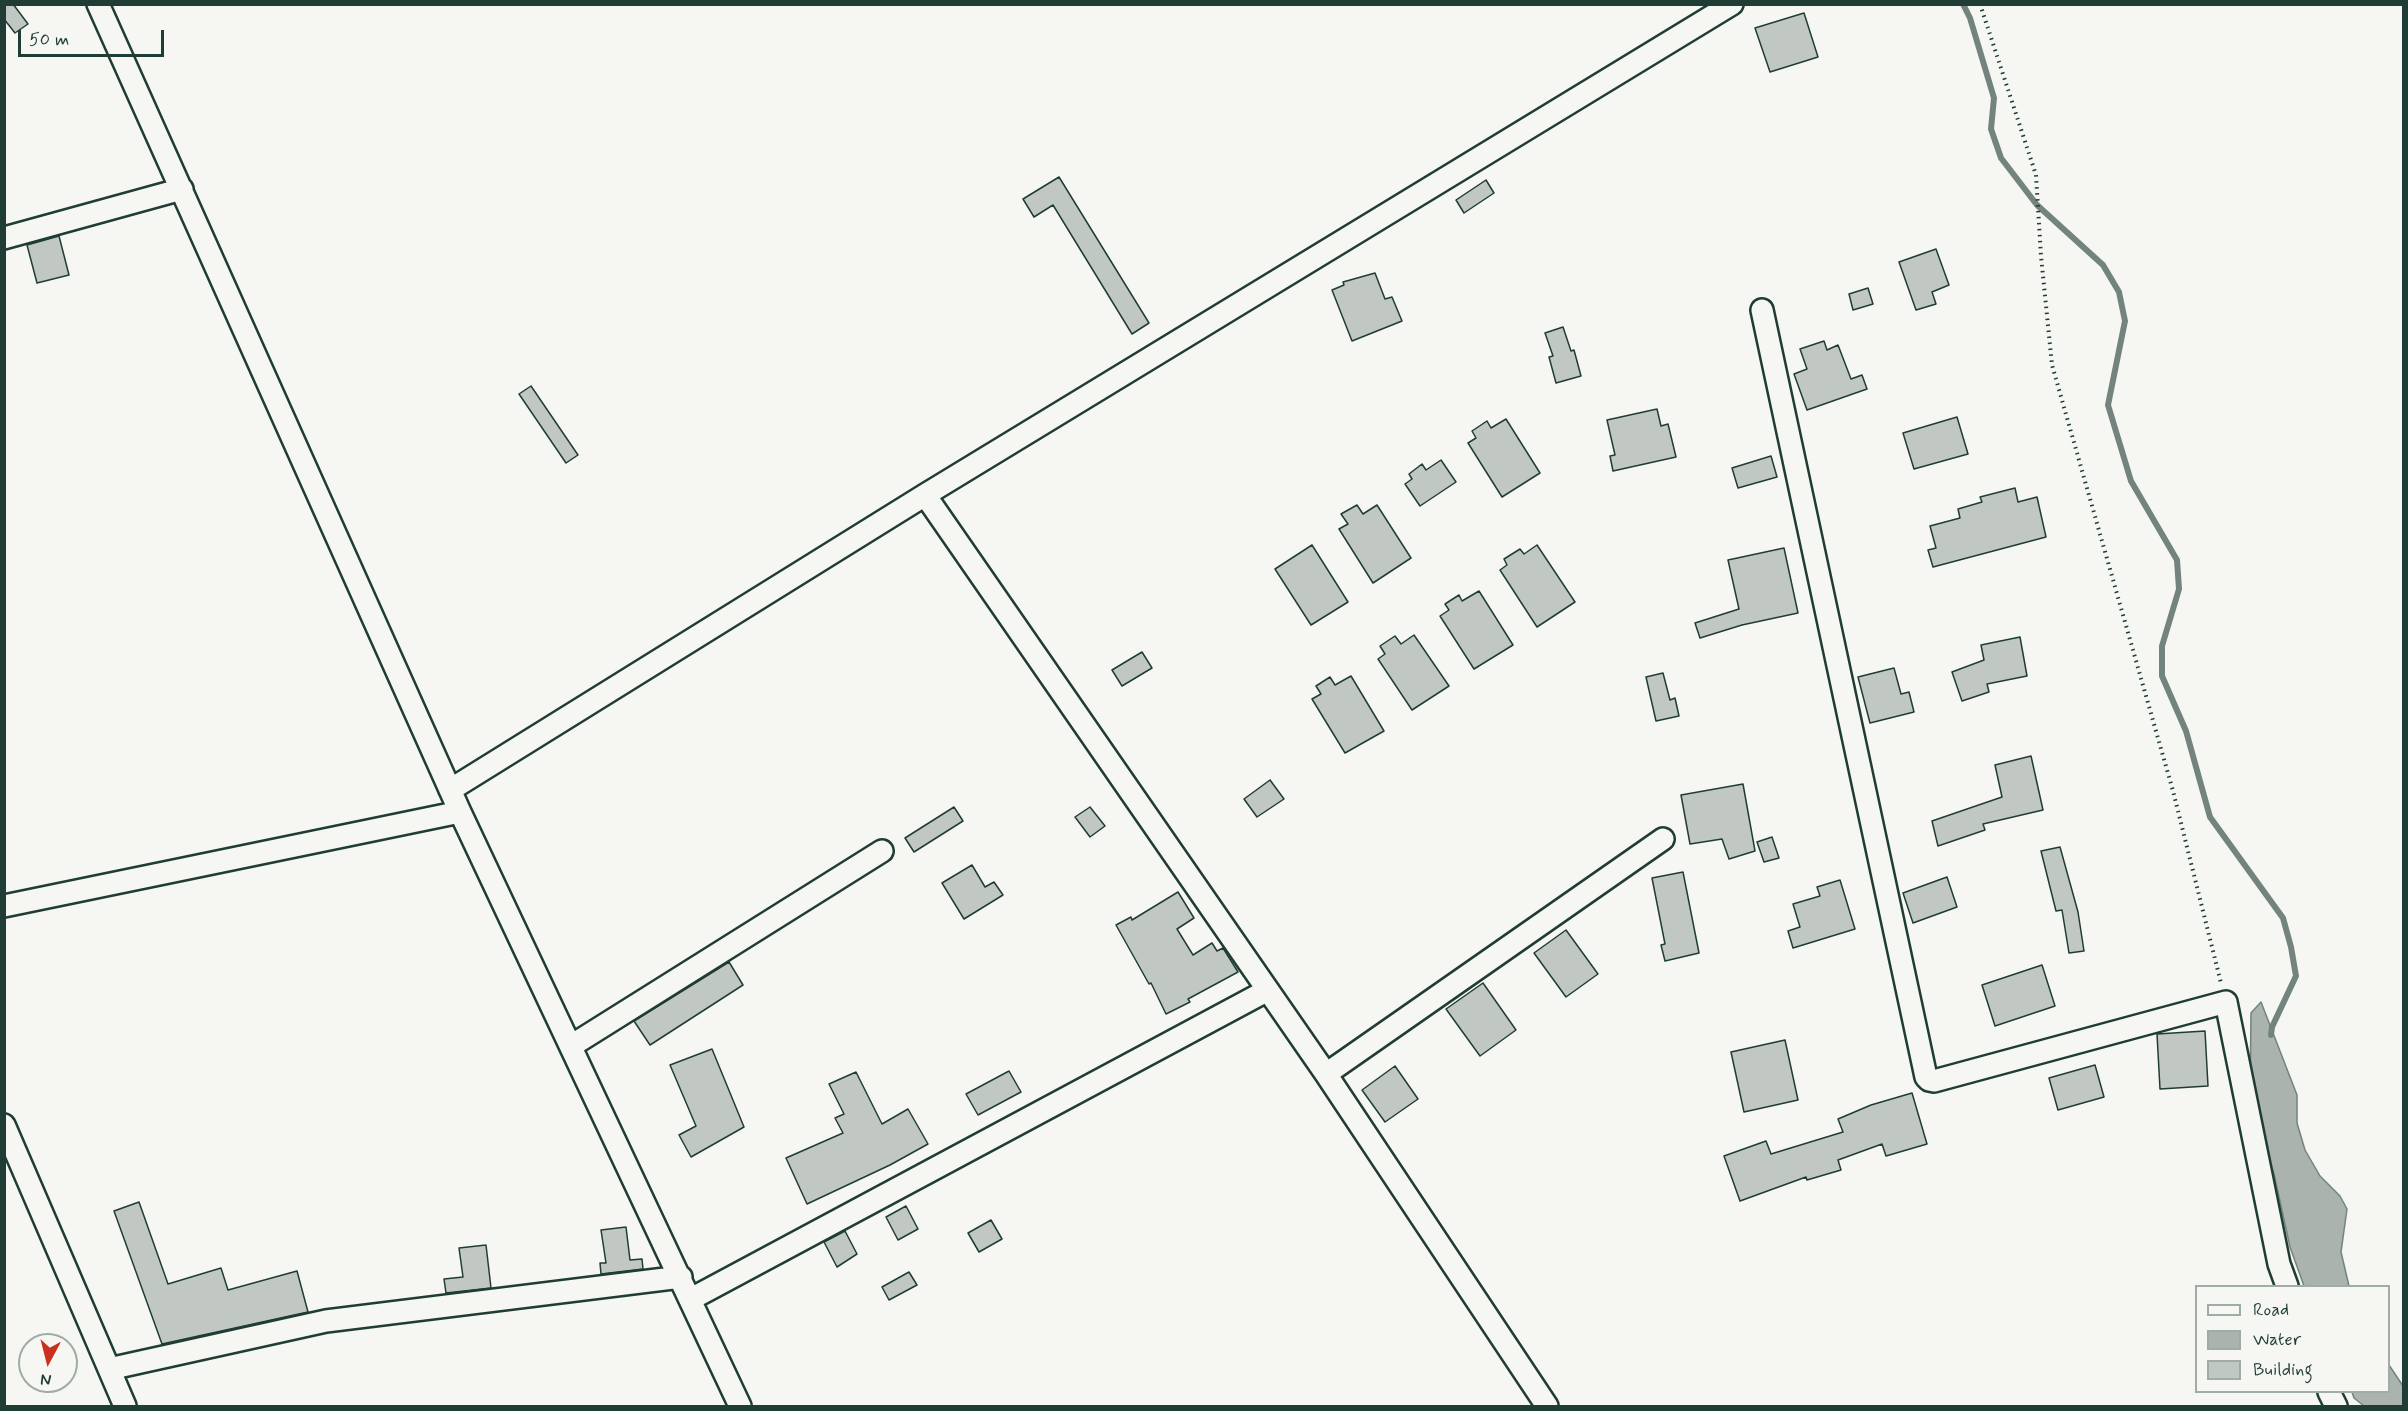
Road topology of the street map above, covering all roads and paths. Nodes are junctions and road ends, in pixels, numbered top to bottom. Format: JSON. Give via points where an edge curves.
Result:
{"nodes":[{"id":1,"x":98,"y":4,"type":"edge"},
{"id":2,"x":1732,"y":4,"type":"edge"},
{"id":3,"x":1980,"y":4,"type":"edge"},
{"id":4,"x":182,"y":189,"type":"junction"},
{"id":5,"x":4,"y":238,"type":"edge"},
{"id":6,"x":1762,"y":310,"type":"dead end"},
{"id":7,"x":925,"y":495,"type":"junction"},
{"id":8,"x":450,"y":790,"type":"junction"},
{"id":9,"x":460,"y":813,"type":"junction"},
{"id":10,"x":1663,"y":839,"type":"dead end"},
{"id":11,"x":882,"y":851,"type":"dead end"},
{"id":12,"x":4,"y":906,"type":"edge"},
{"id":13,"x":1268,"y":990,"type":"junction"},
{"id":14,"x":2226,"y":1002,"type":"junction"},
{"id":15,"x":571,"y":1046,"type":"junction"},
{"id":16,"x":1326,"y":1074,"type":"junction"},
{"id":17,"x":4,"y":1125,"type":"edge"},
{"id":18,"x":681,"y":1277,"type":"junction"},
{"id":19,"x":2286,"y":1285,"type":"edge"},
{"id":20,"x":691,"y":1299,"type":"junction"},
{"id":21,"x":109,"y":1369,"type":"junction"},
{"id":22,"x":2329,"y":1393,"type":"edge"},
{"id":23,"x":125,"y":1407,"type":"edge"},
{"id":24,"x":740,"y":1407,"type":"edge"},
{"id":25,"x":1547,"y":1407,"type":"edge"},
{"id":26,"x":2336,"y":1407,"type":"edge"}],
"edges":[{"from":1,"to":4,"type":"street"},
{"from":2,"to":7,"type":"street"},
{"from":3,"to":14,"type":"path","via":[[2036,175],[2052,366],[2173,791]]},
{"from":4,"to":5,"type":"street"},
{"from":4,"to":8,"type":"street"},
{"from":6,"to":14,"type":"street","via":[[1926,1077],[1935,1081]]},
{"from":7,"to":8,"type":"street"},
{"from":7,"to":13,"type":"street"},
{"from":8,"to":9,"type":"street"},
{"from":9,"to":12,"type":"street"},
{"from":9,"to":15,"type":"street"},
{"from":10,"to":16,"type":"street"},
{"from":11,"to":15,"type":"street"},
{"from":13,"to":16,"type":"street"},
{"from":13,"to":20,"type":"street"},
{"from":14,"to":19,"type":"street"},
{"from":15,"to":18,"type":"street"},
{"from":16,"to":25,"type":"street"},
{"from":17,"to":21,"type":"street"},
{"from":18,"to":20,"type":"street"},
{"from":18,"to":21,"type":"street","via":[[326,1321]]},
{"from":20,"to":24,"type":"street"},
{"from":21,"to":23,"type":"street"},
{"from":22,"to":26,"type":"street"}]}
